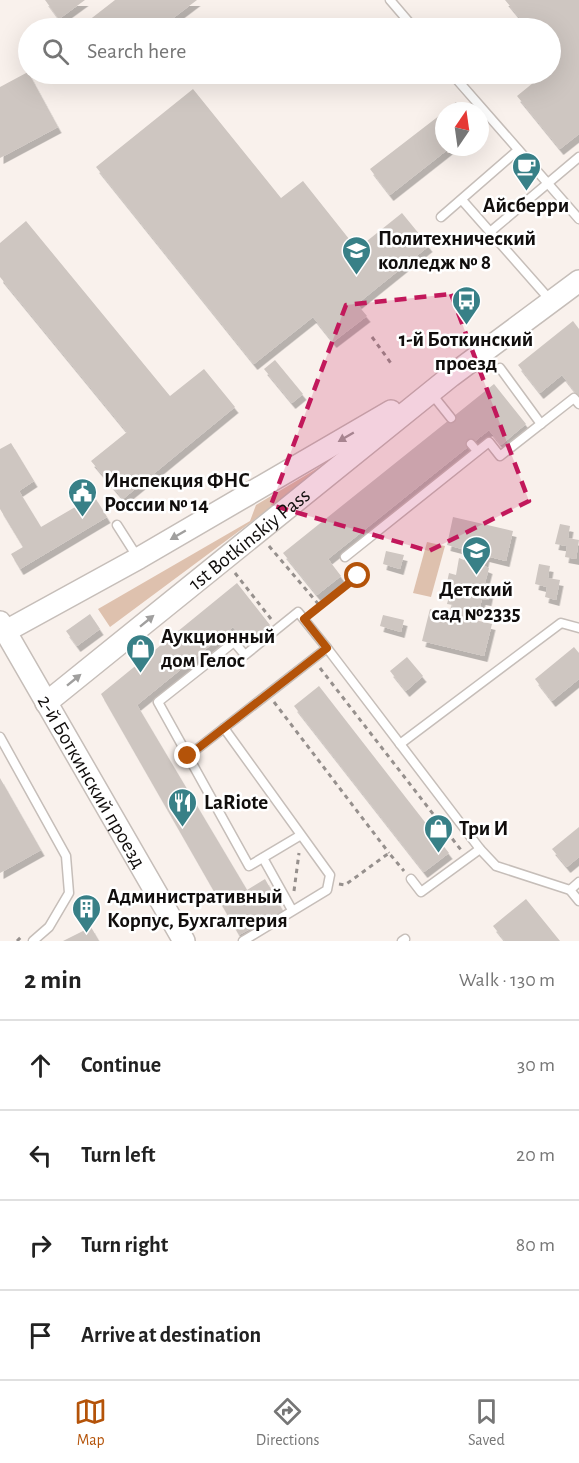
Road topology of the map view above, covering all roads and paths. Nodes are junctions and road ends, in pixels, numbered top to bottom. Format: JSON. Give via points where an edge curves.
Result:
{"nodes":[{"id":1,"x":390,"y":0,"type":"edge"},
{"id":2,"x":405,"y":18,"type":"edge"},
{"id":3,"x":461,"y":84,"type":"edge"},
{"id":4,"x":518,"y":150,"type":"junction"},
{"id":5,"x":579,"y":157,"type":"edge"},
{"id":6,"x":547,"y":183,"type":"junction"},
{"id":7,"x":462,"y":200,"type":"junction"},
{"id":8,"x":441,"y":217,"type":"dead end"},
{"id":9,"x":579,"y":219,"type":"edge"},
{"id":10,"x":490,"y":232,"type":"junction"},
{"id":11,"x":579,"y":281,"type":"edge"},
{"id":12,"x":551,"y":302,"type":"junction"},
{"id":13,"x":372,"y":337,"type":"dead end"},
{"id":14,"x":393,"y":366,"type":"dead end"},
{"id":15,"x":501,"y":368,"type":"dead end"},
{"id":16,"x":451,"y":375,"type":"junction"},
{"id":17,"x":430,"y":392,"type":"junction"},
{"id":18,"x":579,"y":404,"type":"edge"},
{"id":19,"x":451,"y":418,"type":"dead end"},
{"id":20,"x":541,"y":424,"type":"junction"},
{"id":21,"x":117,"y":525,"type":"dead end"},
{"id":22,"x":267,"y":545,"type":"dead end"},
{"id":23,"x":345,"y":557,"type":"joint"},
{"id":24,"x":138,"y":558,"type":"junction"},
{"id":25,"x":235,"y":573,"type":"dead end"},
{"id":26,"x":320,"y":606,"type":"junction"},
{"id":27,"x":304,"y":619,"type":"junction"},
{"id":28,"x":278,"y":628,"type":"junction"},
{"id":29,"x":579,"y":628,"type":"edge"},
{"id":30,"x":2,"y":630,"type":"edge"},
{"id":31,"x":327,"y":648,"type":"junction"},
{"id":32,"x":314,"y":659,"type":"junction"},
{"id":33,"x":268,"y":694,"type":"junction"},
{"id":34,"x":46,"y":703,"type":"junction"},
{"id":35,"x":224,"y":728,"type":"junction"},
{"id":36,"x":0,"y":737,"type":"edge"},
{"id":37,"x":400,"y":744,"type":"junction"},
{"id":38,"x":188,"y":756,"type":"junction"},
{"id":39,"x":301,"y":835,"type":"junction"},
{"id":40,"x":480,"y":849,"type":"junction"},
{"id":41,"x":389,"y":853,"type":"junction"},
{"id":42,"x":262,"y":858,"type":"junction"},
{"id":43,"x":468,"y":858,"type":"junction"},
{"id":44,"x":411,"y":879,"type":"joint"},
{"id":45,"x":329,"y":882,"type":"junction"},
{"id":46,"x":579,"y":882,"type":"edge"},
{"id":47,"x":570,"y":890,"type":"junction"},
{"id":48,"x":579,"y":901,"type":"edge"},
{"id":49,"x":292,"y":910,"type":"junction"},
{"id":50,"x":25,"y":934,"type":"dead end"},
{"id":51,"x":16,"y":941,"type":"edge"},
{"id":52,"x":33,"y":941,"type":"edge"},
{"id":53,"x":184,"y":941,"type":"edge"},
{"id":54,"x":243,"y":941,"type":"edge"}],
"edges":[{"from":1,"to":2,"type":"lane"},
{"from":3,"to":4,"type":"lane"},
{"from":4,"to":6,"type":"lane"},
{"from":4,"to":7,"type":"lane"},
{"from":5,"to":6,"type":"lane"},
{"from":6,"to":9,"type":"lane"},
{"from":6,"to":10,"type":"lane"},
{"from":7,"to":8,"type":"lane"},
{"from":7,"to":10,"type":"lane"},
{"from":10,"to":12,"type":"lane"},
{"from":11,"to":12,"type":"street","name":"1st Botkinskiy Pass"},
{"from":12,"to":16,"type":"street","name":"1st Botkinskiy Pass"},
{"from":13,"to":14,"type":"path"},
{"from":15,"to":20,"type":"lane"},
{"from":16,"to":17,"type":"street","name":"1st Botkinskiy Pass"},
{"from":16,"to":24,"type":"street","name":"1st Botkinskiy Pass","one_way":true},
{"from":17,"to":19,"type":"lane"},
{"from":34,"to":17,"type":"street","name":"1st Botkinskiy Pass","one_way":true},
{"from":18,"to":20,"type":"lane","via":[[574,398]]},
{"from":20,"to":23,"type":"lane","via":[[500,456],[489,442],[474,448]]},
{"from":21,"to":24,"type":"lane"},
{"from":22,"to":26,"type":"path"},
{"from":23,"to":26,"type":"path","via":[[358,576]]},
{"from":24,"to":30,"type":"street","name":"1st Botkinskiy Pass"},
{"from":25,"to":28,"type":"path"},
{"from":26,"to":27,"type":"path"},
{"from":27,"to":28,"type":"lane","via":[[298,612]]},
{"from":27,"to":31,"type":"lane"},
{"from":28,"to":38,"type":"lane","via":[[245,655],[234,642],[158,702]]},
{"from":29,"to":37,"type":"lane","via":[[561,623]]},
{"from":30,"to":34,"type":"street","name":"2-й Боткинский проезд"},
{"from":31,"to":32,"type":"lane"},
{"from":31,"to":37,"type":"lane"},
{"from":32,"to":33,"type":"lane"},
{"from":32,"to":43,"type":"path"},
{"from":33,"to":35,"type":"lane"},
{"from":33,"to":41,"type":"path"},
{"from":34,"to":53,"type":"street","name":"2-й Боткинский проезд"},
{"from":35,"to":38,"type":"lane"},
{"from":35,"to":39,"type":"lane"},
{"from":36,"to":52,"type":"lane","via":[[66,856],[69,893],[49,927]]},
{"from":37,"to":40,"type":"lane"},
{"from":38,"to":42,"type":"lane","via":[[249,867]]},
{"from":39,"to":42,"type":"lane"},
{"from":39,"to":45,"type":"lane","via":[[330,875]]},
{"from":39,"to":49,"type":"path"},
{"from":40,"to":43,"type":"lane"},
{"from":40,"to":47,"type":"lane","via":[[496,866]]},
{"from":41,"to":44,"type":"path"},
{"from":41,"to":45,"type":"path","via":[[345,885]]},
{"from":42,"to":49,"type":"lane"},
{"from":43,"to":44,"type":"lane","via":[[421,892]]},
{"from":45,"to":49,"type":"lane","via":[[327,890]]},
{"from":46,"to":47,"type":"lane"},
{"from":47,"to":48,"type":"lane"},
{"from":49,"to":54,"type":"lane"},
{"from":50,"to":51,"type":"path"}]}
